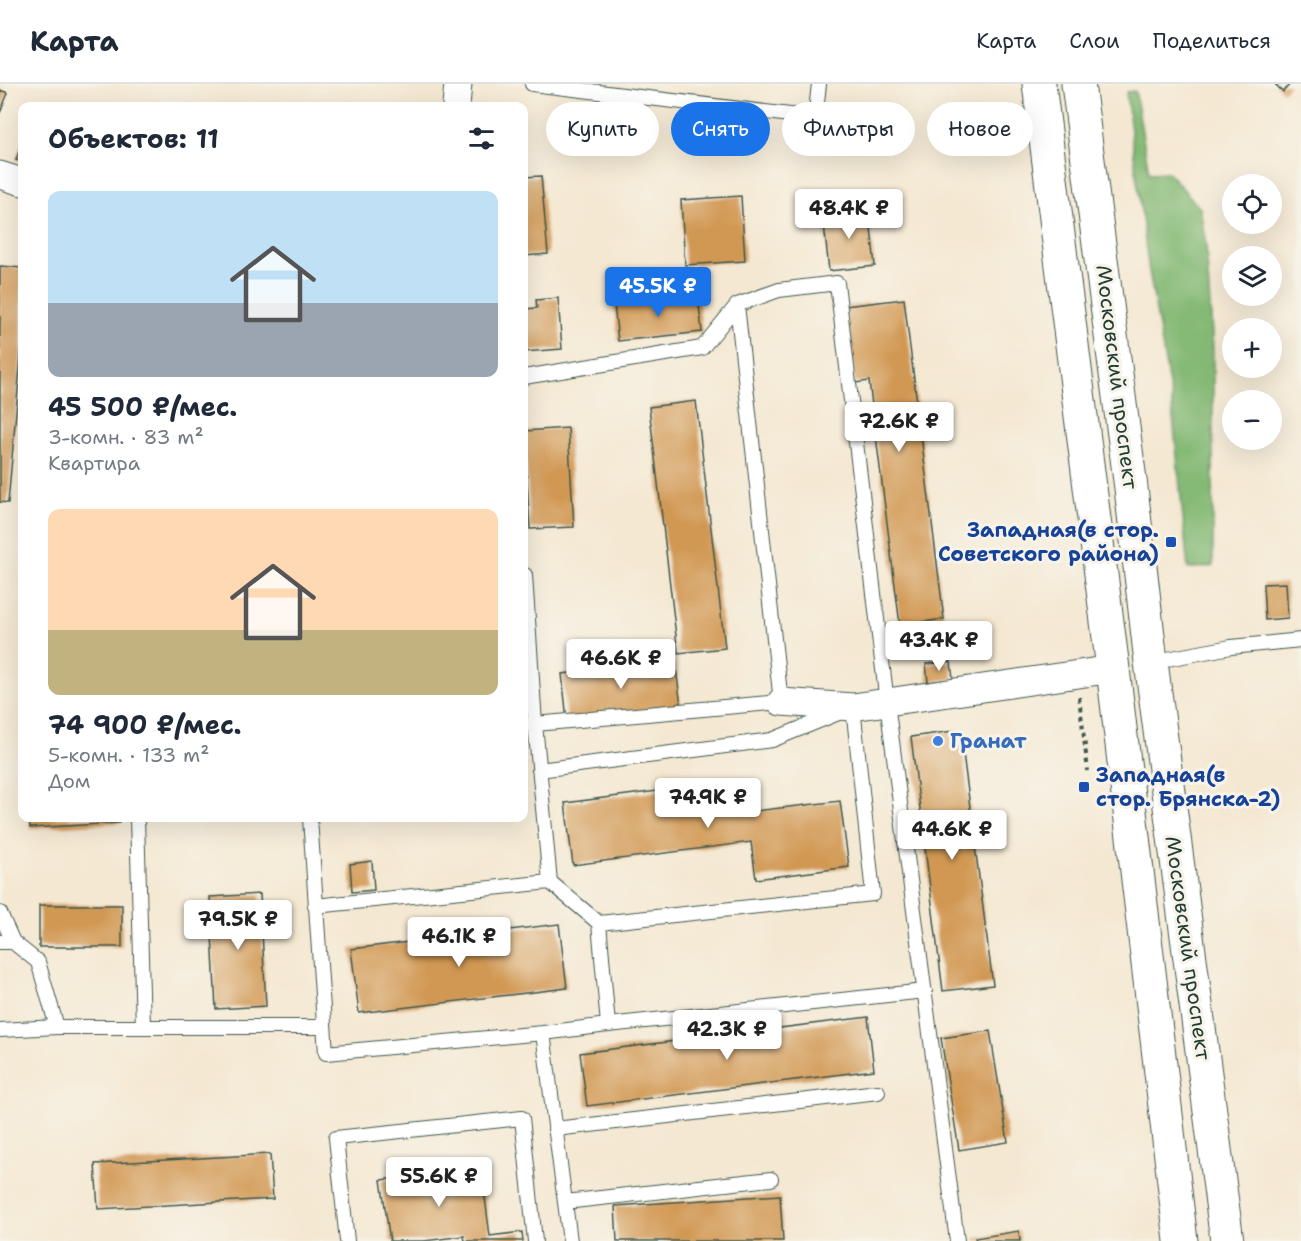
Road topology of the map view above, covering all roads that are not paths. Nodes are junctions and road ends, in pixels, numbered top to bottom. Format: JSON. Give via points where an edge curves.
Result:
{"nodes":[{"id":1,"x":458,"y":84,"type":"edge"},
{"id":2,"x":532,"y":84,"type":"edge"},
{"id":3,"x":819,"y":84,"type":"edge"},
{"id":4,"x":1039,"y":84,"type":"edge"},
{"id":5,"x":1078,"y":84,"type":"edge"},
{"id":6,"x":456,"y":102,"type":"edge"},
{"id":7,"x":0,"y":175,"type":"edge"},
{"id":8,"x":18,"y":181,"type":"edge"},
{"id":9,"x":737,"y":305,"type":"junction"},
{"id":10,"x":528,"y":376,"type":"edge"},
{"id":11,"x":1301,"y":640,"type":"edge"},
{"id":12,"x":1151,"y":662,"type":"junction"},
{"id":13,"x":1113,"y":669,"type":"junction"},
{"id":14,"x":528,"y":688,"type":"edge"},
{"id":15,"x":781,"y":702,"type":"junction"},
{"id":16,"x":888,"y":703,"type":"junction"},
{"id":17,"x":853,"y":707,"type":"junction"},
{"id":18,"x":529,"y":725,"type":"edge"},
{"id":19,"x":539,"y":770,"type":"junction"},
{"id":20,"x":137,"y":822,"type":"edge"},
{"id":21,"x":310,"y":822,"type":"edge"},
{"id":22,"x":550,"y":882,"type":"junction"},
{"id":23,"x":315,"y":906,"type":"junction"},
{"id":24,"x":0,"y":913,"type":"edge"},
{"id":25,"x":599,"y":923,"type":"junction"},
{"id":26,"x":7,"y":942,"type":"edge"},
{"id":27,"x":925,"y":991,"type":"junction"},
{"id":28,"x":608,"y":1025,"type":"junction"},
{"id":29,"x":57,"y":1027,"type":"junction"},
{"id":30,"x":143,"y":1027,"type":"junction"},
{"id":31,"x":324,"y":1027,"type":"junction"},
{"id":32,"x":0,"y":1030,"type":"edge"},
{"id":33,"x":543,"y":1033,"type":"junction"},
{"id":34,"x":878,"y":1092,"type":"dead end"},
{"id":35,"x":555,"y":1129,"type":"junction"},
{"id":36,"x":771,"y":1179,"type":"dead end"},
{"id":37,"x":565,"y":1202,"type":"junction"},
{"id":38,"x":347,"y":1241,"type":"edge"},
{"id":39,"x":535,"y":1241,"type":"edge"},
{"id":40,"x":570,"y":1241,"type":"edge"},
{"id":41,"x":957,"y":1241,"type":"edge"},
{"id":42,"x":1181,"y":1241,"type":"edge"},
{"id":43,"x":1227,"y":1241,"type":"edge"}],
"edges":[{"from":1,"to":6,"type":"street"},
{"from":2,"to":3,"type":"lane","via":[[807,117],[816,111]]},
{"from":4,"to":13,"type":"main road","name":"Московский проспект"},
{"from":5,"to":12,"type":"main road","name":"Московский проспект"},
{"from":7,"to":8,"type":"street"},
{"from":9,"to":10,"type":"lane","via":[[702,348]]},
{"from":9,"to":15,"type":"lane"},
{"from":9,"to":16,"type":"lane","via":[[779,290],[837,283]]},
{"from":11,"to":12,"type":"lane","via":[[1231,647]]},
{"from":12,"to":43,"type":"main road","name":"Московский проспект"},
{"from":13,"to":16,"type":"street"},
{"from":13,"to":42,"type":"main road","name":"Московский проспект"},
{"from":14,"to":18,"type":"lane"},
{"from":15,"to":17,"type":"street"},
{"from":15,"to":18,"type":"lane"},
{"from":16,"to":17,"type":"street"},
{"from":16,"to":27,"type":"lane"},
{"from":17,"to":19,"type":"lane","via":[[772,740]]},
{"from":17,"to":25,"type":"lane","via":[[873,894]]},
{"from":18,"to":19,"type":"lane"},
{"from":19,"to":22,"type":"lane"},
{"from":20,"to":30,"type":"lane"},
{"from":21,"to":23,"type":"lane"},
{"from":22,"to":23,"type":"lane"},
{"from":22,"to":25,"type":"lane"},
{"from":23,"to":31,"type":"lane"},
{"from":24,"to":26,"type":"lane"},
{"from":25,"to":28,"type":"lane"},
{"from":26,"to":29,"type":"lane","via":[[38,962]]},
{"from":27,"to":28,"type":"lane"},
{"from":27,"to":41,"type":"lane"},
{"from":28,"to":33,"type":"lane"},
{"from":29,"to":30,"type":"lane"},
{"from":29,"to":32,"type":"lane"},
{"from":30,"to":31,"type":"lane"},
{"from":31,"to":33,"type":"lane","via":[[326,1053]]},
{"from":33,"to":35,"type":"lane"},
{"from":34,"to":35,"type":"lane"},
{"from":35,"to":37,"type":"lane"},
{"from":36,"to":37,"type":"lane"},
{"from":37,"to":40,"type":"lane"},
{"from":38,"to":39,"type":"lane","via":[[336,1138],[522,1118]]}]}
